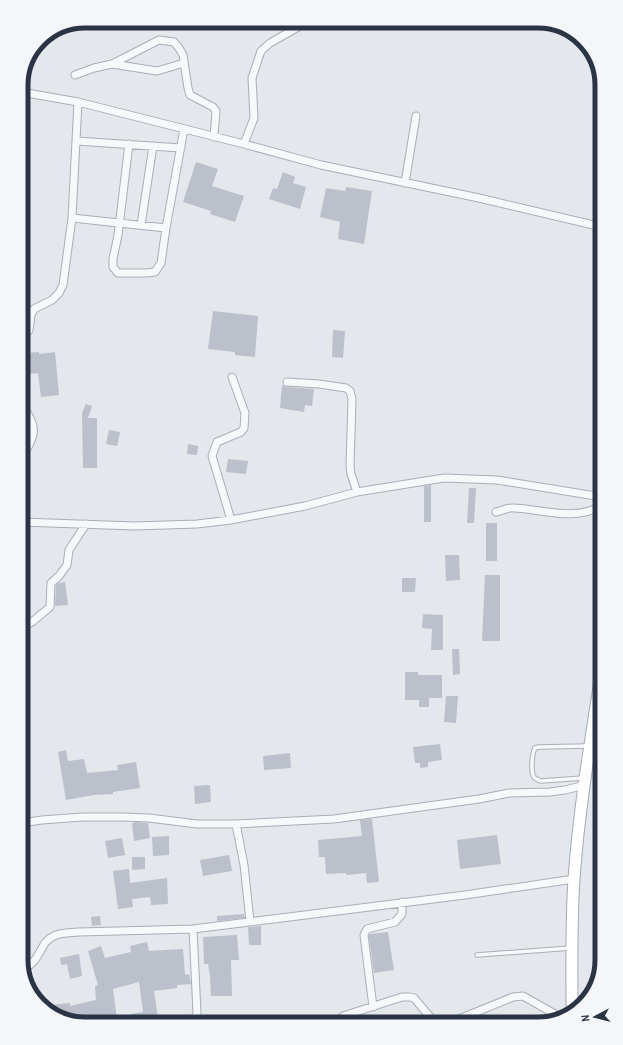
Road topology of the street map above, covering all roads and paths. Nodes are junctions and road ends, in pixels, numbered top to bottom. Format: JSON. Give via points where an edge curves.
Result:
{"nodes":[{"id":1,"x":296,"y":28,"type":"edge"},
{"id":2,"x":112,"y":64,"type":"junction"},
{"id":3,"x":184,"y":64,"type":"junction"},
{"id":4,"x":75,"y":75,"type":"dead end"},
{"id":5,"x":28,"y":93,"type":"edge"},
{"id":6,"x":78,"y":102,"type":"junction"},
{"id":7,"x":416,"y":116,"type":"dead end"},
{"id":8,"x":184,"y":129,"type":"junction"},
{"id":9,"x":214,"y":137,"type":"junction"},
{"id":10,"x":76,"y":141,"type":"junction"},
{"id":11,"x":129,"y":144,"type":"junction"},
{"id":12,"x":244,"y":144,"type":"junction"},
{"id":13,"x":153,"y":146,"type":"junction"},
{"id":14,"x":181,"y":148,"type":"junction"},
{"id":15,"x":405,"y":183,"type":"junction"},
{"id":16,"x":72,"y":218,"type":"junction"},
{"id":17,"x":119,"y":223,"type":"junction"},
{"id":18,"x":141,"y":225,"type":"junction"},
{"id":19,"x":595,"y":225,"type":"edge"},
{"id":20,"x":166,"y":228,"type":"junction"},
{"id":21,"x":28,"y":331,"type":"edge"},
{"id":22,"x":232,"y":377,"type":"dead end"},
{"id":23,"x":288,"y":382,"type":"dead end"},
{"id":24,"x":28,"y":414,"type":"edge"},
{"id":25,"x":28,"y":447,"type":"edge"},
{"id":26,"x":357,"y":492,"type":"junction"},
{"id":27,"x":595,"y":496,"type":"edge"},
{"id":28,"x":595,"y":509,"type":"edge"},
{"id":29,"x":496,"y":512,"type":"dead end"},
{"id":30,"x":231,"y":520,"type":"junction"},
{"id":31,"x":28,"y":522,"type":"edge"},
{"id":32,"x":86,"y":524,"type":"junction"},
{"id":33,"x":28,"y":624,"type":"edge"},
{"id":34,"x":595,"y":714,"type":"edge"},
{"id":35,"x":590,"y":746,"type":"junction"},
{"id":36,"x":585,"y":782,"type":"junction"},
{"id":37,"x":28,"y":822,"type":"edge"},
{"id":38,"x":236,"y":824,"type":"junction"},
{"id":39,"x":574,"y":879,"type":"junction"},
{"id":40,"x":402,"y":902,"type":"junction"},
{"id":41,"x":250,"y":921,"type":"junction"},
{"id":42,"x":193,"y":929,"type":"junction"},
{"id":43,"x":572,"y":948,"type":"junction"},
{"id":44,"x":477,"y":955,"type":"dead end"},
{"id":45,"x":28,"y":966,"type":"edge"},
{"id":46,"x":572,"y":1005,"type":"edge"},
{"id":47,"x":373,"y":1006,"type":"junction"},
{"id":48,"x":555,"y":1014,"type":"edge"},
{"id":49,"x":343,"y":1016,"type":"dead end"},
{"id":50,"x":196,"y":1017,"type":"edge"},
{"id":51,"x":430,"y":1017,"type":"edge"},
{"id":52,"x":464,"y":1017,"type":"edge"}],
"edges":[{"from":1,"to":12,"type":"street","via":[[270,43],[262,51],[252,78],[254,118]]},
{"from":2,"to":3,"type":"street","via":[[158,71]]},
{"from":2,"to":3,"type":"street","via":[[159,40],[174,42],[180,48]]},
{"from":2,"to":4,"type":"street"},
{"from":3,"to":9,"type":"street","via":[[190,95],[216,111]]},
{"from":5,"to":6,"type":"street"},
{"from":6,"to":8,"type":"street"},
{"from":6,"to":10,"type":"street"},
{"from":7,"to":15,"type":"street"},
{"from":8,"to":9,"type":"street"},
{"from":8,"to":14,"type":"street"},
{"from":9,"to":12,"type":"street"},
{"from":10,"to":11,"type":"street"},
{"from":10,"to":16,"type":"street"},
{"from":11,"to":13,"type":"street"},
{"from":11,"to":17,"type":"street"},
{"from":12,"to":15,"type":"street","via":[[321,166]]},
{"from":13,"to":14,"type":"street"},
{"from":13,"to":18,"type":"street"},
{"from":14,"to":20,"type":"street"},
{"from":15,"to":19,"type":"street"},
{"from":16,"to":17,"type":"street"},
{"from":16,"to":21,"type":"street","via":[[63,285],[52,300],[34,309]]},
{"from":17,"to":18,"type":"street"},
{"from":17,"to":20,"type":"street","via":[[113,259],[113,267],[118,273],[155,272],[161,263]]},
{"from":18,"to":20,"type":"street"},
{"from":22,"to":30,"type":"street","via":[[245,413],[244,428],[217,442],[212,456]]},
{"from":23,"to":26,"type":"street","via":[[319,384],[346,388],[350,391],[350,466]]},
{"from":24,"to":25,"type":"street","via":[[34,429]]},
{"from":26,"to":27,"type":"street","via":[[444,478],[496,480]]},
{"from":26,"to":30,"type":"street","via":[[304,506]]},
{"from":28,"to":29,"type":"street","via":[[560,514],[512,507]]},
{"from":30,"to":32,"type":"street","via":[[135,526]]},
{"from":31,"to":32,"type":"street"},
{"from":32,"to":33,"type":"street","via":[[69,550],[67,565],[51,583],[50,607]]},
{"from":34,"to":35,"type":"main road"},
{"from":35,"to":36,"type":"main road"},
{"from":35,"to":36,"type":"lane","via":[[539,747],[532,752],[532,775],[535,778],[541,781]]},
{"from":36,"to":38,"type":"street","via":[[565,790],[509,793],[334,819]]},
{"from":36,"to":39,"type":"main road"},
{"from":37,"to":38,"type":"street","via":[[123,817],[197,824]]},
{"from":38,"to":41,"type":"street","via":[[244,865]]},
{"from":39,"to":40,"type":"street"},
{"from":39,"to":43,"type":"main road"},
{"from":40,"to":41,"type":"street"},
{"from":40,"to":47,"type":"street","via":[[402,914],[395,922],[367,929],[364,935]]},
{"from":41,"to":42,"type":"street"},
{"from":42,"to":45,"type":"street","via":[[62,934],[48,940],[34,962]]},
{"from":42,"to":50,"type":"street"},
{"from":43,"to":44,"type":"lane"},
{"from":43,"to":46,"type":"main road"},
{"from":47,"to":49,"type":"street"},
{"from":47,"to":51,"type":"street","via":[[402,996],[410,997],[414,998]]},
{"from":48,"to":52,"type":"street","via":[[522,996],[513,997]]}]}
